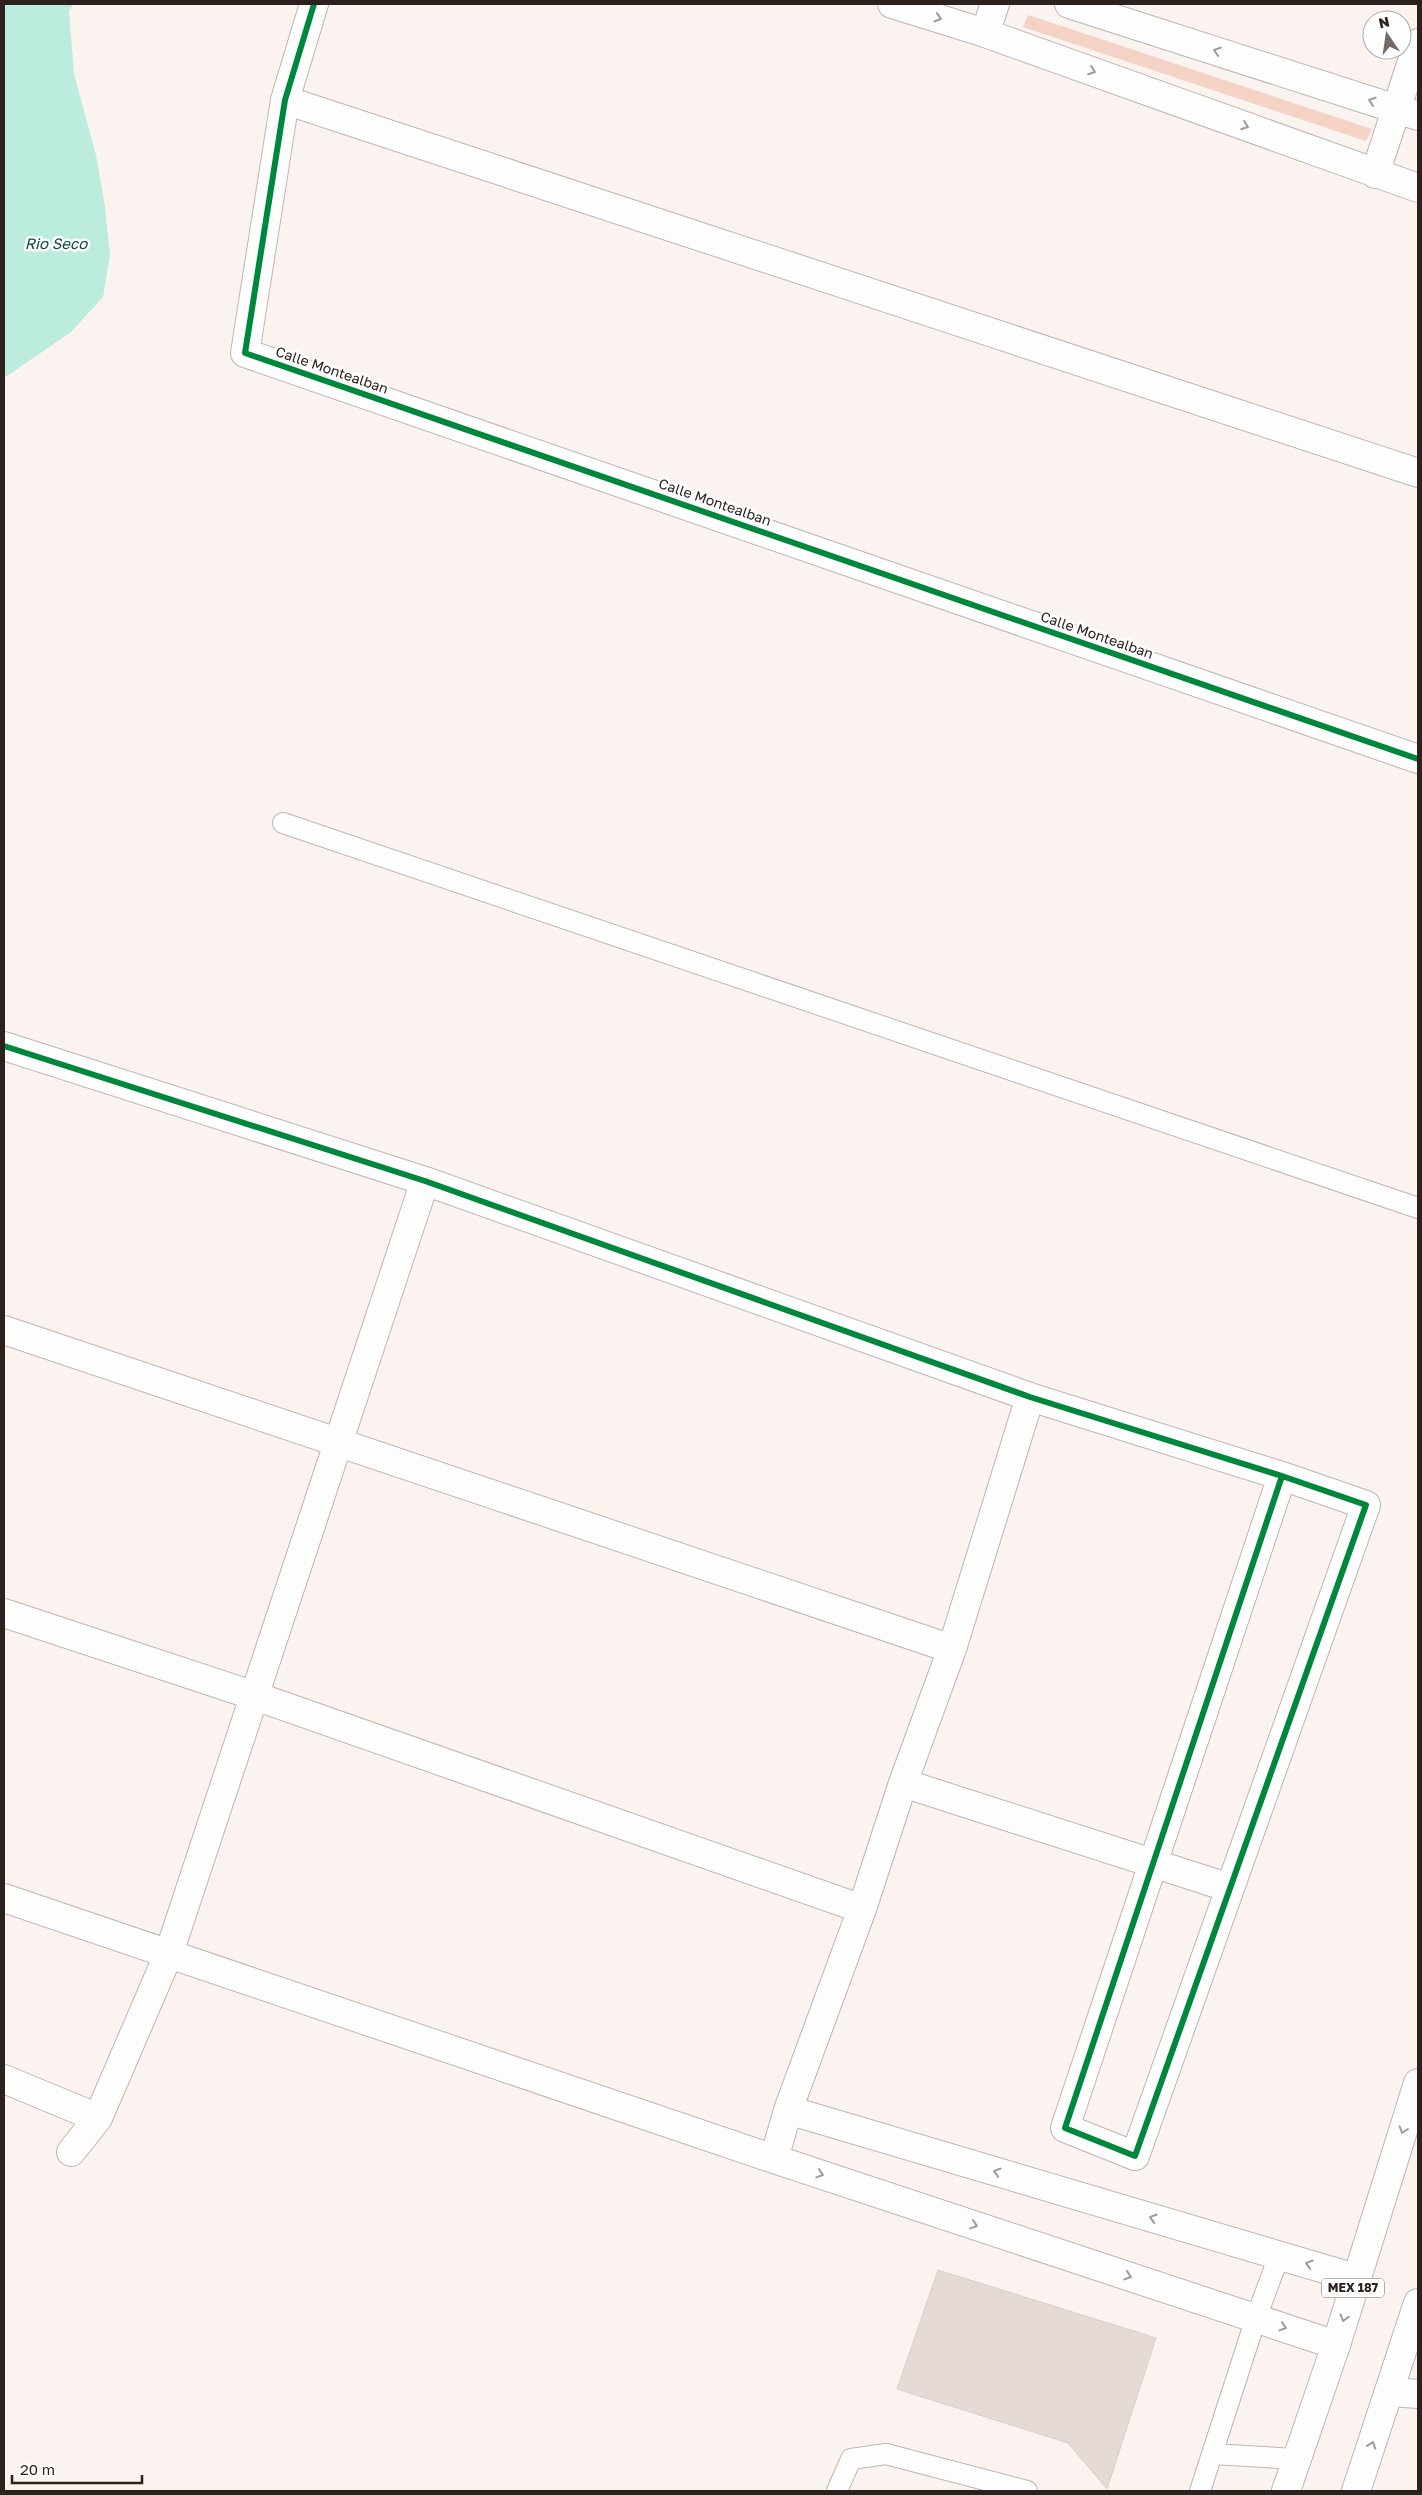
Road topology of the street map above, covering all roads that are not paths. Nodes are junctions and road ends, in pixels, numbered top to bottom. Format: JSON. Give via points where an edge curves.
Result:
{"nodes":[{"id":1,"x":314,"y":4,"type":"edge"},
{"id":2,"x":892,"y":4,"type":"edge"},
{"id":3,"x":995,"y":4,"type":"edge"},
{"id":4,"x":1069,"y":4,"type":"edge"},
{"id":5,"x":985,"y":32,"type":"junction"},
{"id":6,"x":1418,"y":43,"type":"edge"},
{"id":7,"x":285,"y":100,"type":"junction"},
{"id":8,"x":1408,"y":113,"type":"edge"},
{"id":9,"x":1375,"y":174,"type":"junction"},
{"id":10,"x":1418,"y":188,"type":"edge"},
{"id":11,"x":1418,"y":473,"type":"edge"},
{"id":12,"x":1418,"y":759,"type":"edge"},
{"id":13,"x":283,"y":823,"type":"dead end"},
{"id":14,"x":4,"y":1046,"type":"edge"},
{"id":15,"x":425,"y":1181,"type":"junction"},
{"id":16,"x":1418,"y":1208,"type":"edge"},
{"id":17,"x":4,"y":1330,"type":"edge"},
{"id":18,"x":1030,"y":1396,"type":"junction"},
{"id":19,"x":338,"y":1443,"type":"junction"},
{"id":20,"x":1282,"y":1476,"type":"junction"},
{"id":21,"x":4,"y":1614,"type":"edge"},
{"id":22,"x":952,"y":1649,"type":"junction"},
{"id":23,"x":255,"y":1696,"type":"junction"},
{"id":24,"x":904,"y":1783,"type":"junction"},
{"id":25,"x":1151,"y":1864,"type":"junction"},
{"id":26,"x":1230,"y":1888,"type":"junction"},
{"id":27,"x":4,"y":1898,"type":"edge"},
{"id":28,"x":862,"y":1909,"type":"junction"},
{"id":29,"x":169,"y":1953,"type":"junction"},
{"id":30,"x":4,"y":2079,"type":"edge"},
{"id":31,"x":1418,"y":2083,"type":"edge"},
{"id":32,"x":788,"y":2110,"type":"junction"},
{"id":33,"x":98,"y":2118,"type":"junction"},
{"id":34,"x":71,"y":2152,"type":"dead end"},
{"id":35,"x":774,"y":2159,"type":"junction"},
{"id":36,"x":1279,"y":2256,"type":"junction"},
{"id":37,"x":1355,"y":2278,"type":"junction"},
{"id":38,"x":1418,"y":2304,"type":"edge"},
{"id":39,"x":1256,"y":2318,"type":"junction"},
{"id":40,"x":1336,"y":2345,"type":"junction"},
{"id":41,"x":1391,"y":2392,"type":"junction"},
{"id":42,"x":1418,"y":2394,"type":"edge"},
{"id":43,"x":1212,"y":2454,"type":"junction"},
{"id":44,"x":1296,"y":2459,"type":"junction"},
{"id":45,"x":837,"y":2491,"type":"edge"},
{"id":46,"x":1027,"y":2491,"type":"edge"},
{"id":47,"x":1200,"y":2491,"type":"edge"},
{"id":48,"x":1286,"y":2491,"type":"edge"},
{"id":49,"x":1356,"y":2491,"type":"edge"}],
"edges":[{"from":1,"to":7,"type":"street"},
{"from":2,"to":5,"type":"street","one_way":true},
{"from":3,"to":5,"type":"street"},
{"from":8,"to":4,"type":"street","one_way":true},
{"from":5,"to":9,"type":"street","one_way":true},
{"from":6,"to":8,"type":"street"},
{"from":7,"to":11,"type":"street"},
{"from":7,"to":12,"type":"street","name":"Calle Montealban","via":[[245,353]]},
{"from":8,"to":9,"type":"street"},
{"from":9,"to":10,"type":"street"},
{"from":13,"to":16,"type":"lane"},
{"from":14,"to":15,"type":"street"},
{"from":15,"to":18,"type":"street"},
{"from":15,"to":19,"type":"street"},
{"from":17,"to":19,"type":"street"},
{"from":18,"to":20,"type":"street"},
{"from":18,"to":22,"type":"street"},
{"from":19,"to":22,"type":"street"},
{"from":19,"to":23,"type":"street"},
{"from":20,"to":25,"type":"street"},
{"from":20,"to":26,"type":"street","via":[[1366,1505]]},
{"from":21,"to":23,"type":"street"},
{"from":22,"to":24,"type":"street"},
{"from":23,"to":28,"type":"street"},
{"from":23,"to":29,"type":"street"},
{"from":24,"to":25,"type":"street"},
{"from":24,"to":28,"type":"street"},
{"from":25,"to":26,"type":"street"},
{"from":25,"to":26,"type":"street","via":[[1065,2128],[1135,2156]]},
{"from":27,"to":29,"type":"street"},
{"from":28,"to":32,"type":"street"},
{"from":29,"to":33,"type":"street"},
{"from":29,"to":35,"type":"street"},
{"from":30,"to":33,"type":"street"},
{"from":31,"to":37,"type":"street","number":"MEX 187","one_way":true},
{"from":32,"to":35,"type":"street"},
{"from":36,"to":32,"type":"street","one_way":true},
{"from":33,"to":34,"type":"street"},
{"from":35,"to":39,"type":"street","one_way":true},
{"from":37,"to":36,"type":"street","one_way":true},
{"from":36,"to":39,"type":"lane"},
{"from":37,"to":40,"type":"street","number":"MEX 187","one_way":true},
{"from":38,"to":41,"type":"street"},
{"from":39,"to":40,"type":"street","one_way":true},
{"from":39,"to":43,"type":"lane"},
{"from":40,"to":44,"type":"street","number":"MEX 187"},
{"from":41,"to":42,"type":"street"},
{"from":49,"to":41,"type":"street","one_way":true},
{"from":43,"to":44,"type":"lane"},
{"from":43,"to":47,"type":"lane"},
{"from":44,"to":48,"type":"street","number":"MEX 187"},
{"from":45,"to":46,"type":"lane","via":[[851,2459],[886,2454]]}]}
